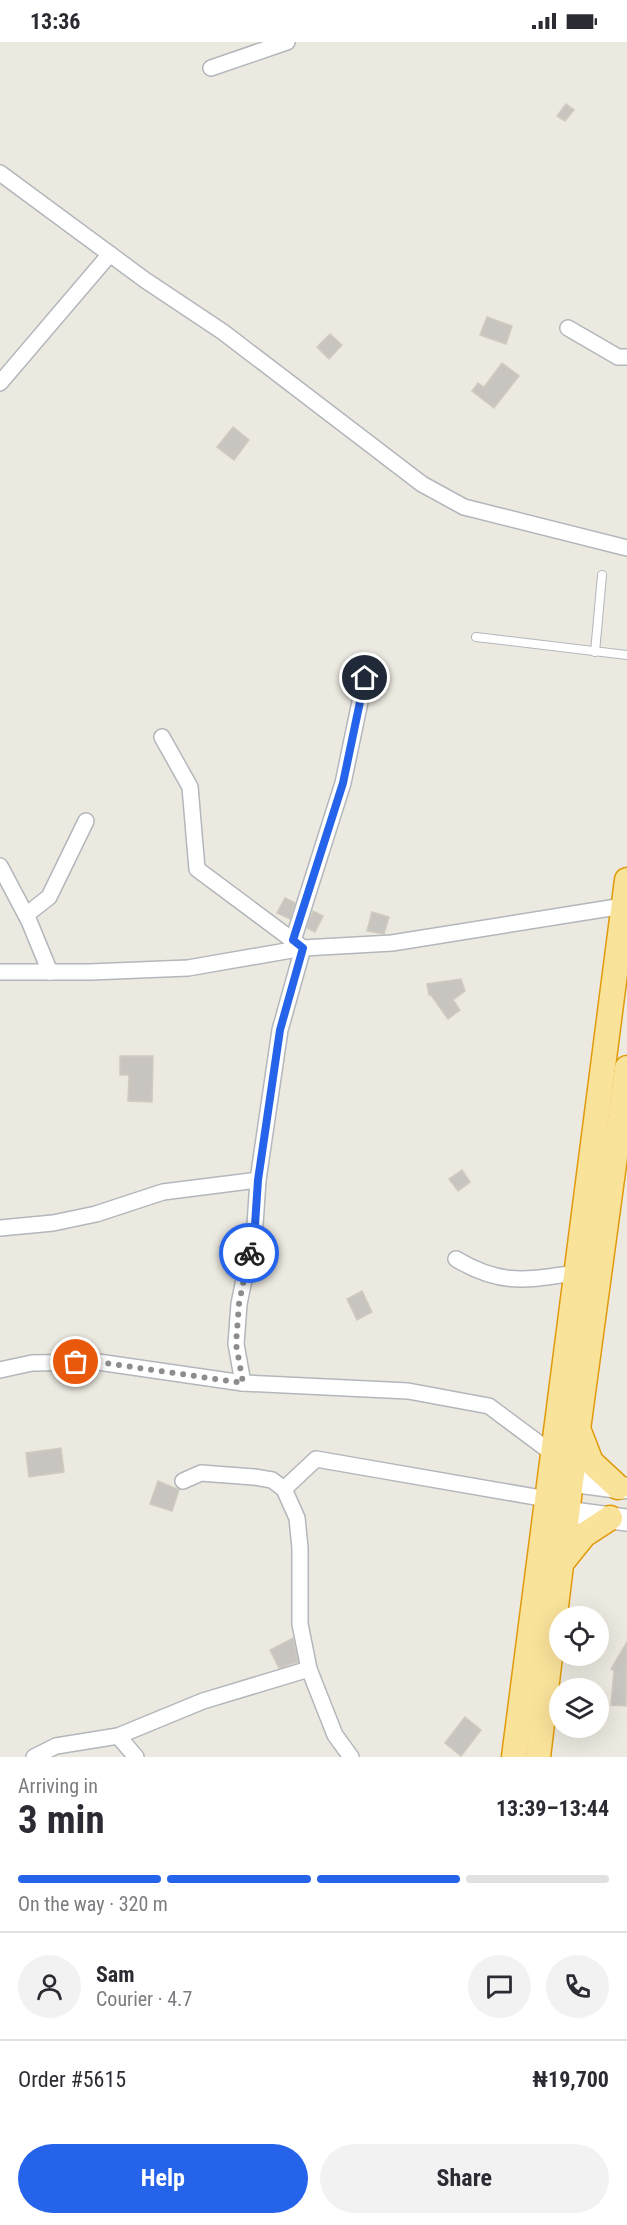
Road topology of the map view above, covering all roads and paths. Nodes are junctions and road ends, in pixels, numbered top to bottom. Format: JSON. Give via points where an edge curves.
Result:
{"nodes":[{"id":1,"x":287,"y":42,"type":"edge"},
{"id":2,"x":211,"y":68,"type":"dead end"},
{"id":3,"x":0,"y":173,"type":"edge"},
{"id":4,"x":110,"y":254,"type":"junction"},
{"id":5,"x":568,"y":328,"type":"dead end"},
{"id":6,"x":627,"y":357,"type":"edge"},
{"id":7,"x":0,"y":383,"type":"edge"},
{"id":8,"x":627,"y":548,"type":"edge"},
{"id":9,"x":602,"y":575,"type":"dead end"},
{"id":10,"x":476,"y":636,"type":"dead end"},
{"id":11,"x":595,"y":652,"type":"junction"},
{"id":12,"x":627,"y":655,"type":"edge"},
{"id":13,"x":365,"y":678,"type":"dead end"},
{"id":14,"x":162,"y":737,"type":"dead end"},
{"id":15,"x":86,"y":821,"type":"dead end"},
{"id":16,"x":0,"y":866,"type":"edge"},
{"id":17,"x":627,"y":880,"type":"edge"},
{"id":18,"x":623,"y":906,"type":"junction"},
{"id":19,"x":26,"y":915,"type":"junction"},
{"id":20,"x":295,"y":946,"type":"junction"},
{"id":21,"x":0,"y":972,"type":"edge"},
{"id":22,"x":50,"y":972,"type":"junction"},
{"id":23,"x":627,"y":1068,"type":"edge"},
{"id":24,"x":258,"y":1180,"type":"junction"},
{"id":25,"x":619,"y":1186,"type":"edge"},
{"id":26,"x":0,"y":1228,"type":"edge"},
{"id":27,"x":456,"y":1259,"type":"dead end"},
{"id":28,"x":576,"y":1273,"type":"junction"},
{"id":29,"x":0,"y":1370,"type":"edge"},
{"id":30,"x":243,"y":1383,"type":"junction"},
{"id":31,"x":578,"y":1430,"type":"junction"},
{"id":32,"x":552,"y":1453,"type":"junction"},
{"id":33,"x":183,"y":1481,"type":"dead end"},
{"id":34,"x":622,"y":1487,"type":"edge"},
{"id":35,"x":284,"y":1489,"type":"junction"},
{"id":36,"x":557,"y":1496,"type":"junction"},
{"id":37,"x":619,"y":1519,"type":"edge"},
{"id":38,"x":563,"y":1561,"type":"junction"},
{"id":39,"x":309,"y":1669,"type":"junction"},
{"id":40,"x":118,"y":1736,"type":"junction"},
{"id":41,"x":34,"y":1757,"type":"edge"},
{"id":42,"x":136,"y":1757,"type":"edge"},
{"id":43,"x":351,"y":1757,"type":"edge"},
{"id":44,"x":514,"y":1757,"type":"edge"},
{"id":45,"x":538,"y":1757,"type":"edge"}],
"edges":[{"from":1,"to":2,"type":"street"},
{"from":3,"to":4,"type":"street"},
{"from":4,"to":7,"type":"street"},
{"from":4,"to":8,"type":"street","via":[[223,332],[422,484],[464,507]]},
{"from":5,"to":6,"type":"street","via":[[618,357]]},
{"from":9,"to":11,"type":"lane"},
{"from":10,"to":11,"type":"lane"},
{"from":11,"to":12,"type":"lane"},
{"from":13,"to":20,"type":"street","via":[[343,783]]},
{"from":14,"to":20,"type":"street","via":[[190,787],[197,869]]},
{"from":15,"to":19,"type":"street","via":[[49,897]]},
{"from":16,"to":19,"type":"street"},
{"from":17,"to":18,"type":"highway"},
{"from":18,"to":20,"type":"street","via":[[392,943]]},
{"from":18,"to":28,"type":"highway"},
{"from":19,"to":22,"type":"street"},
{"from":20,"to":22,"type":"street","via":[[188,968]]},
{"from":20,"to":24,"type":"street"},
{"from":21,"to":22,"type":"street"},
{"from":23,"to":25,"type":"highway"},
{"from":24,"to":26,"type":"street","via":[[163,1192],[96,1214]]},
{"from":24,"to":30,"type":"street","via":[[255,1225],[239,1304],[236,1344]]},
{"from":25,"to":31,"type":"highway"},
{"from":27,"to":28,"type":"street","via":[[497,1278],[532,1279]]},
{"from":28,"to":32,"type":"highway"},
{"from":29,"to":30,"type":"street","via":[[32,1363],[98,1362]]},
{"from":30,"to":32,"type":"street","via":[[408,1391],[489,1406]]},
{"from":31,"to":34,"type":"highway","via":[[591,1462]]},
{"from":31,"to":36,"type":"highway"},
{"from":32,"to":36,"type":"highway"},
{"from":33,"to":35,"type":"street","via":[[201,1473],[254,1477],[272,1480]]},
{"from":34,"to":36,"type":"main road"},
{"from":35,"to":36,"type":"street","via":[[316,1460]]},
{"from":35,"to":39,"type":"street","via":[[297,1518],[300,1624]]},
{"from":36,"to":37,"type":"main road"},
{"from":36,"to":38,"type":"highway"},
{"from":36,"to":44,"type":"highway"},
{"from":37,"to":38,"type":"highway","via":[[584,1534]]},
{"from":38,"to":45,"type":"highway"},
{"from":39,"to":40,"type":"street","via":[[203,1701]]},
{"from":39,"to":43,"type":"street","via":[[335,1735]]},
{"from":40,"to":41,"type":"street","via":[[56,1746]]},
{"from":40,"to":42,"type":"street"}]}
